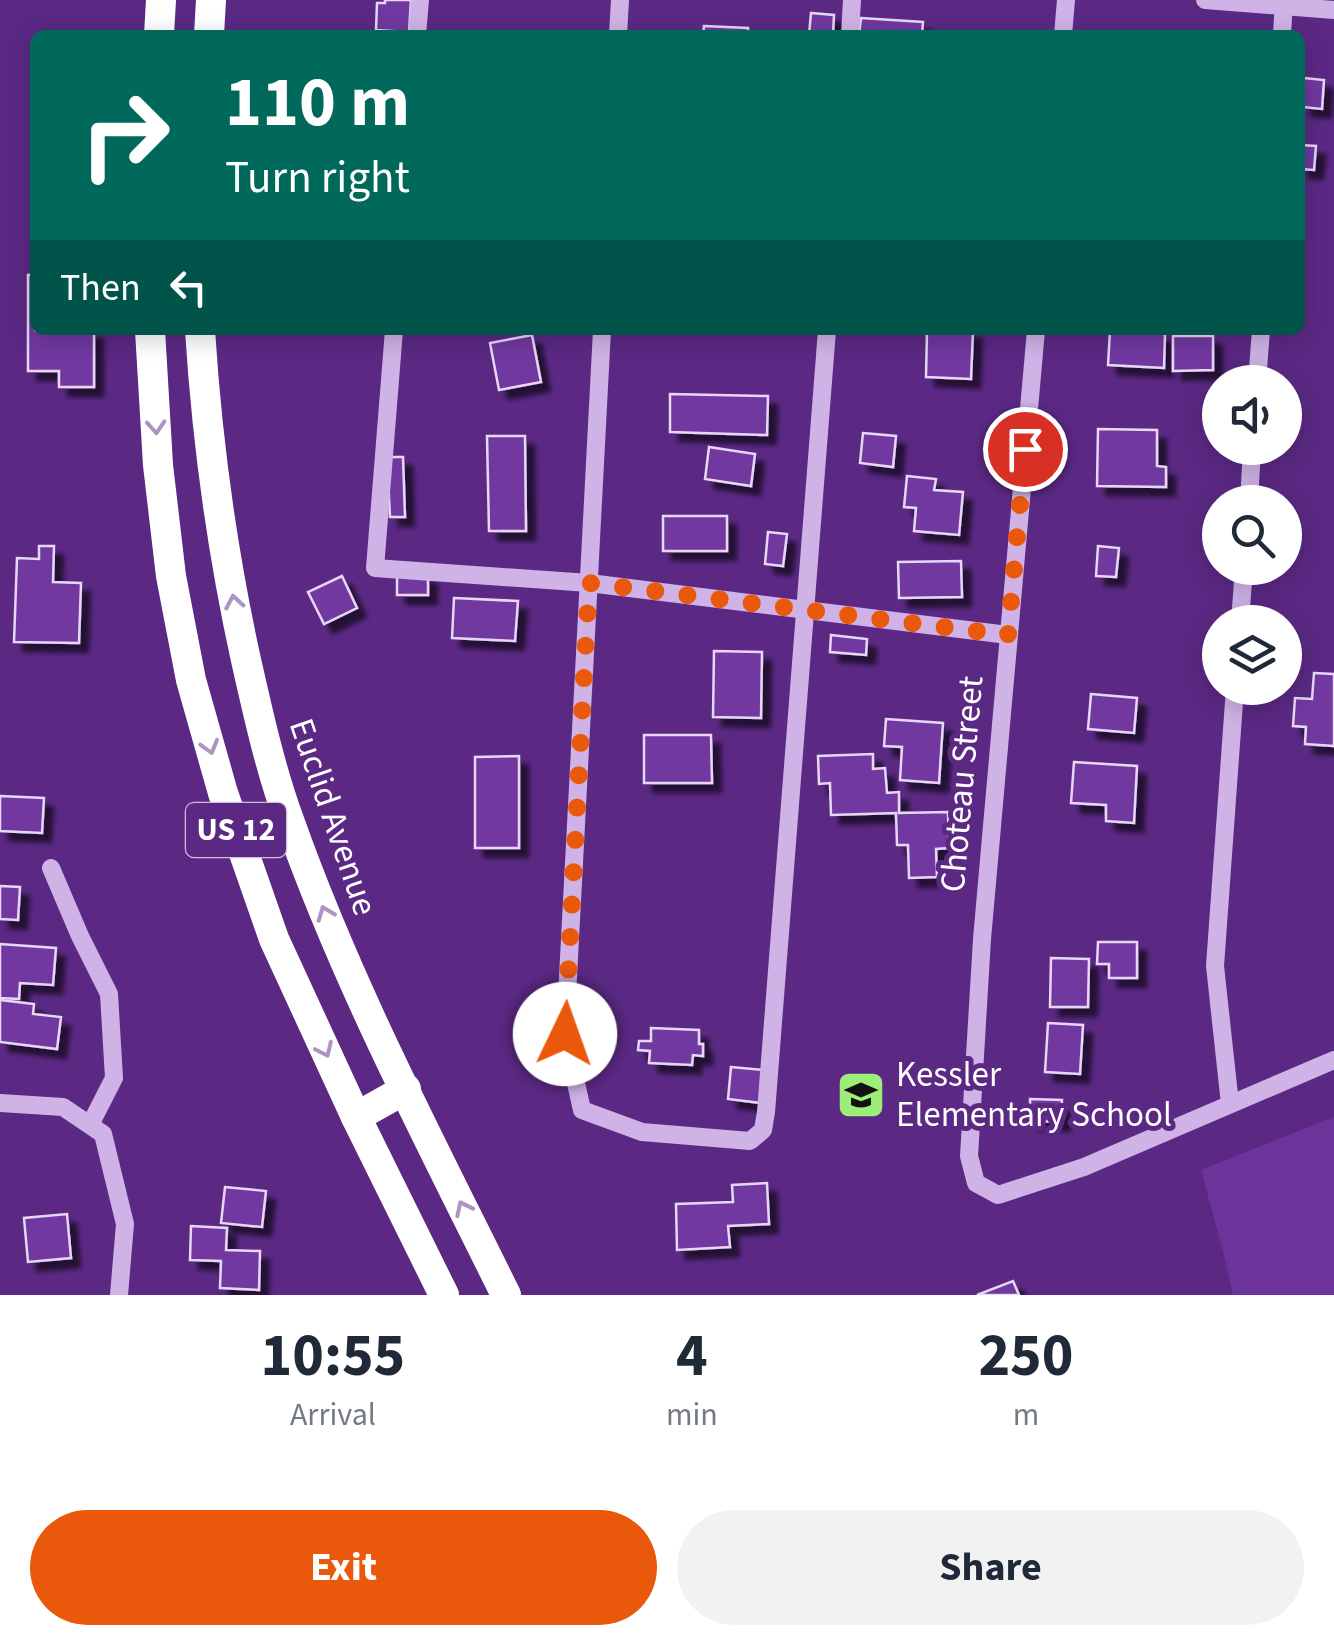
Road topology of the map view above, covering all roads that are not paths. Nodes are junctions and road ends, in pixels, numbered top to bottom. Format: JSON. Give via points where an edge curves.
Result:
{"nodes":[{"id":1,"x":161,"y":0,"type":"edge"},
{"id":2,"x":211,"y":0,"type":"edge"},
{"id":3,"x":420,"y":0,"type":"edge"},
{"id":4,"x":620,"y":0,"type":"edge"},
{"id":5,"x":852,"y":0,"type":"edge"},
{"id":6,"x":1066,"y":0,"type":"edge"},
{"id":7,"x":1205,"y":0,"type":"edge"},
{"id":8,"x":1283,"y":3,"type":"edge"},
{"id":9,"x":1334,"y":10,"type":"edge"},
{"id":10,"x":159,"y":30,"type":"edge"},
{"id":11,"x":209,"y":30,"type":"edge"},
{"id":12,"x":417,"y":30,"type":"edge"},
{"id":13,"x":618,"y":30,"type":"edge"},
{"id":14,"x":850,"y":30,"type":"edge"},
{"id":15,"x":1063,"y":30,"type":"edge"},
{"id":16,"x":1282,"y":30,"type":"edge"},
{"id":17,"x":150,"y":335,"type":"edge"},
{"id":18,"x":200,"y":335,"type":"edge"},
{"id":19,"x":394,"y":335,"type":"edge"},
{"id":20,"x":602,"y":335,"type":"edge"},
{"id":21,"x":828,"y":335,"type":"edge"},
{"id":22,"x":1036,"y":335,"type":"edge"},
{"id":23,"x":1261,"y":335,"type":"edge"},
{"id":24,"x":1258,"y":365,"type":"edge"},
{"id":25,"x":589,"y":583,"type":"junction"},
{"id":26,"x":806,"y":611,"type":"junction"},
{"id":27,"x":1008,"y":635,"type":"junction"},
{"id":28,"x":1235,"y":705,"type":"edge"},
{"id":29,"x":52,"y":868,"type":"dead end"},
{"id":30,"x":1334,"y":1060,"type":"edge"},
{"id":31,"x":406,"y":1089,"type":"junction"},
{"id":32,"x":0,"y":1103,"type":"edge"},
{"id":33,"x":1230,"y":1104,"type":"junction"},
{"id":34,"x":356,"y":1117,"type":"junction"},
{"id":35,"x":90,"y":1126,"type":"junction"},
{"id":36,"x":119,"y":1295,"type":"edge"},
{"id":37,"x":444,"y":1295,"type":"edge"},
{"id":38,"x":506,"y":1295,"type":"edge"}],
"edges":[{"from":1,"to":10,"type":"highway"},
{"from":2,"to":11,"type":"highway"},
{"from":3,"to":12,"type":"street"},
{"from":4,"to":13,"type":"street"},
{"from":5,"to":14,"type":"street"},
{"from":6,"to":15,"type":"street"},
{"from":7,"to":8,"type":"street"},
{"from":8,"to":9,"type":"street"},
{"from":8,"to":16,"type":"street"},
{"from":17,"to":34,"type":"highway","number":"US 12","one_way":true,"via":[[170,576],[191,680],[274,940]]},
{"from":31,"to":18,"type":"highway","name":"Euclid Avenue","number":"US 12","one_way":true,"via":[[342,956],[288,818],[257,711],[213,470]]},
{"from":19,"to":25,"type":"street","via":[[375,568]]},
{"from":20,"to":25,"type":"street"},
{"from":21,"to":26,"type":"street"},
{"from":22,"to":27,"type":"street","name":"Choteau Street"},
{"from":23,"to":24,"type":"street"},
{"from":25,"to":26,"type":"street"},
{"from":25,"to":26,"type":"street","via":[[565,1034],[582,1110],[642,1132],[750,1141],[763,1130]]},
{"from":26,"to":27,"type":"street"},
{"from":27,"to":33,"type":"street","name":"Choteau Street","via":[[970,1137],[976,1182],[998,1195],[1009,1192]]},
{"from":28,"to":33,"type":"street","via":[[1216,966]]},
{"from":29,"to":35,"type":"street","via":[[109,994],[114,1078]]},
{"from":30,"to":33,"type":"street"},
{"from":31,"to":34,"type":"highway"},
{"from":38,"to":31,"type":"highway","name":"Euclid Avenue","number":"US 12","one_way":true},
{"from":32,"to":35,"type":"street","via":[[63,1107]]},
{"from":34,"to":37,"type":"highway","number":"US 12"},
{"from":35,"to":36,"type":"street","via":[[102,1134],[126,1224]]}]}
